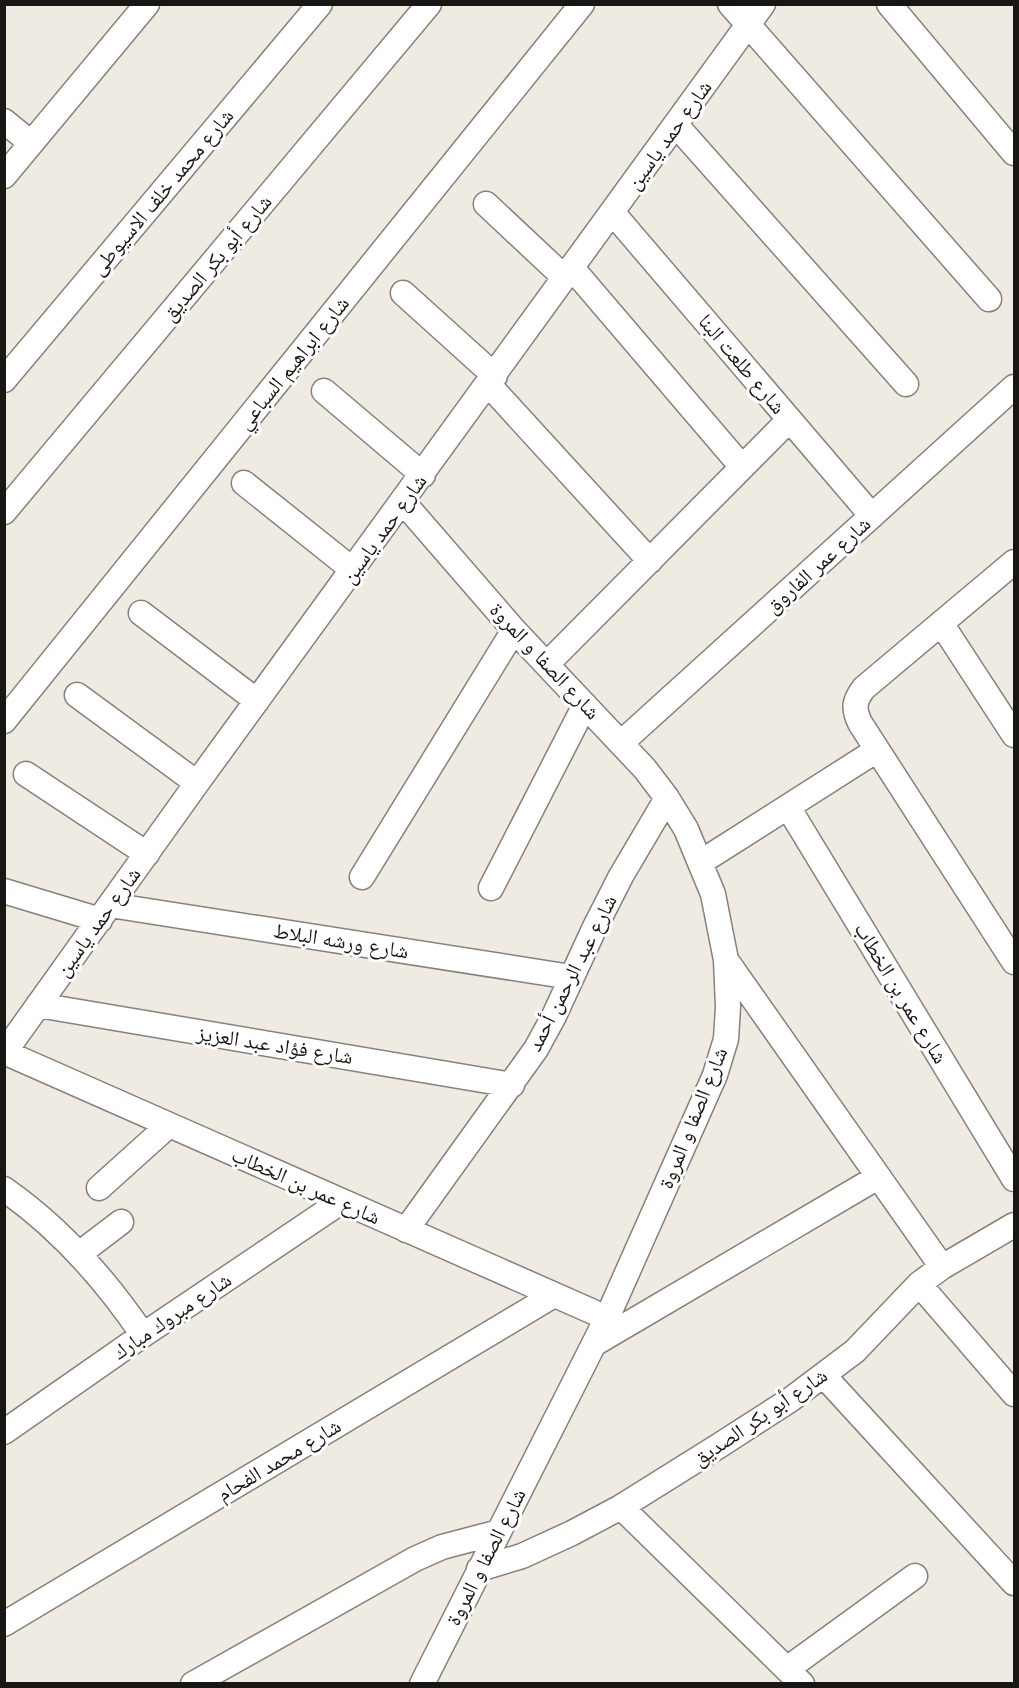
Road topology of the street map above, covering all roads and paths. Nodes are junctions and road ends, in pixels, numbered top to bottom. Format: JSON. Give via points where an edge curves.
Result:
{"nodes":[{"id":1,"x":147,"y":4,"type":"edge"},
{"id":2,"x":320,"y":4,"type":"edge"},
{"id":3,"x":429,"y":4,"type":"edge"},
{"id":4,"x":582,"y":4,"type":"edge"},
{"id":5,"x":730,"y":4,"type":"edge"},
{"id":6,"x":763,"y":4,"type":"edge"},
{"id":7,"x":889,"y":4,"type":"edge"},
{"id":8,"x":749,"y":25,"type":"junction"},
{"id":9,"x":4,"y":121,"type":"edge"},
{"id":10,"x":676,"y":125,"type":"junction"},
{"id":11,"x":32,"y":143,"type":"junction"},
{"id":12,"x":1014,"y":153,"type":"edge"},
{"id":13,"x":4,"y":176,"type":"edge"},
{"id":14,"x":486,"y":204,"type":"dead end"},
{"id":15,"x":612,"y":212,"type":"junction"},
{"id":16,"x":568,"y":273,"type":"junction"},
{"id":17,"x":403,"y":293,"type":"dead end"},
{"id":18,"x":989,"y":299,"type":"dead end"},
{"id":19,"x":4,"y":380,"type":"edge"},
{"id":20,"x":491,"y":380,"type":"junction"},
{"id":21,"x":906,"y":384,"type":"dead end"},
{"id":22,"x":1014,"y":387,"type":"edge"},
{"id":23,"x":324,"y":391,"type":"dead end"},
{"id":24,"x":789,"y":420,"type":"junction"},
{"id":25,"x":742,"y":467,"type":"junction"},
{"id":26,"x":423,"y":475,"type":"junction"},
{"id":27,"x":244,"y":483,"type":"dead end"},
{"id":28,"x":403,"y":502,"type":"junction"},
{"id":29,"x":4,"y":512,"type":"edge"},
{"id":30,"x":872,"y":516,"type":"junction"},
{"id":31,"x":650,"y":561,"type":"junction"},
{"id":32,"x":1014,"y":562,"type":"edge"},
{"id":33,"x":353,"y":570,"type":"junction"},
{"id":34,"x":141,"y":613,"type":"dead end"},
{"id":35,"x":941,"y":623,"type":"junction"},
{"id":36,"x":514,"y":630,"type":"junction"},
{"id":37,"x":547,"y":664,"type":"junction"},
{"id":38,"x":77,"y":694,"type":"dead end"},
{"id":39,"x":257,"y":701,"type":"junction"},
{"id":40,"x":585,"y":705,"type":"junction"},
{"id":41,"x":4,"y":721,"type":"edge"},
{"id":42,"x":1014,"y":735,"type":"edge"},
{"id":43,"x":621,"y":743,"type":"junction"},
{"id":44,"x":877,"y":750,"type":"junction"},
{"id":45,"x":26,"y":774,"type":"dead end"},
{"id":46,"x":197,"y":783,"type":"junction"},
{"id":47,"x":667,"y":798,"type":"junction"},
{"id":48,"x":788,"y":807,"type":"junction"},
{"id":49,"x":147,"y":854,"type":"junction"},
{"id":50,"x":701,"y":862,"type":"junction"},
{"id":51,"x":362,"y":877,"type":"dead end"},
{"id":52,"x":491,"y":888,"type":"dead end"},
{"id":53,"x":4,"y":891,"type":"edge"},
{"id":54,"x":105,"y":913,"type":"junction"},
{"id":55,"x":726,"y":960,"type":"junction"},
{"id":56,"x":1014,"y":962,"type":"edge"},
{"id":57,"x":571,"y":977,"type":"junction"},
{"id":58,"x":38,"y":1005,"type":"junction"},
{"id":59,"x":5,"y":1052,"type":"edge"},
{"id":60,"x":512,"y":1084,"type":"junction"},
{"id":61,"x":169,"y":1125,"type":"junction"},
{"id":62,"x":878,"y":1178,"type":"junction"},
{"id":63,"x":1014,"y":1179,"type":"edge"},
{"id":64,"x":99,"y":1188,"type":"dead end"},
{"id":65,"x":4,"y":1189,"type":"edge"},
{"id":66,"x":342,"y":1201,"type":"junction"},
{"id":67,"x":121,"y":1222,"type":"dead end"},
{"id":68,"x":1014,"y":1225,"type":"edge"},
{"id":69,"x":406,"y":1230,"type":"junction"},
{"id":70,"x":79,"y":1254,"type":"junction"},
{"id":71,"x":942,"y":1267,"type":"junction"},
{"id":72,"x":919,"y":1284,"type":"junction"},
{"id":73,"x":554,"y":1295,"type":"junction"},
{"id":74,"x":607,"y":1318,"type":"junction"},
{"id":75,"x":143,"y":1335,"type":"junction"},
{"id":76,"x":594,"y":1344,"type":"junction"},
{"id":77,"x":824,"y":1376,"type":"junction"},
{"id":78,"x":1014,"y":1394,"type":"edge"},
{"id":79,"x":4,"y":1432,"type":"edge"},
{"id":80,"x":621,"y":1507,"type":"junction"},
{"id":81,"x":499,"y":1532,"type":"junction"},
{"id":82,"x":479,"y":1569,"type":"junction"},
{"id":83,"x":915,"y":1576,"type":"dead end"},
{"id":84,"x":1014,"y":1582,"type":"edge"},
{"id":85,"x":4,"y":1624,"type":"edge"},
{"id":86,"x":795,"y":1676,"type":"edge"},
{"id":87,"x":193,"y":1683,"type":"edge"},
{"id":88,"x":422,"y":1683,"type":"edge"}],
"edges":[{"from":1,"to":11,"type":"street"},
{"from":2,"to":19,"type":"street","name":"شارع محمد خلف الاسيوطى"},
{"from":3,"to":29,"type":"street","name":"شارع أبو بكر الصديق"},
{"from":4,"to":41,"type":"street","name":"شارع ابراهيم السباعي"},
{"from":5,"to":8,"type":"street"},
{"from":6,"to":8,"type":"street","name":"شارع حمد ياسين"},
{"from":7,"to":12,"type":"street"},
{"from":8,"to":10,"type":"street","name":"شارع حمد ياسين"},
{"from":8,"to":18,"type":"street"},
{"from":9,"to":11,"type":"street"},
{"from":10,"to":15,"type":"street","name":"شارع حمد ياسين"},
{"from":10,"to":21,"type":"street"},
{"from":11,"to":13,"type":"street"},
{"from":14,"to":16,"type":"street"},
{"from":15,"to":16,"type":"street","name":"شارع حمد ياسين"},
{"from":15,"to":24,"type":"street","name":"شارع طلعت البنا"},
{"from":16,"to":20,"type":"street","name":"شارع حمد ياسين"},
{"from":16,"to":25,"type":"street"},
{"from":17,"to":20,"type":"street"},
{"from":20,"to":26,"type":"street","name":"شارع حمد ياسين"},
{"from":20,"to":31,"type":"street"},
{"from":22,"to":30,"type":"street","name":"شارع عمر الفاروق"},
{"from":23,"to":26,"type":"street"},
{"from":24,"to":25,"type":"street"},
{"from":24,"to":30,"type":"street","name":"شارع طلعت البنا"},
{"from":25,"to":31,"type":"street"},
{"from":26,"to":28,"type":"street","name":"شارع حمد ياسين"},
{"from":27,"to":33,"type":"street"},
{"from":28,"to":33,"type":"street","name":"شارع حمد ياسين"},
{"from":28,"to":36,"type":"street","name":"شارع الصفا و المروة"},
{"from":30,"to":43,"type":"street","name":"شارع عمر الفاروق"},
{"from":31,"to":37,"type":"street"},
{"from":32,"to":35,"type":"street"},
{"from":33,"to":39,"type":"street","name":"شارع حمد ياسين"},
{"from":34,"to":39,"type":"street"},
{"from":35,"to":42,"type":"street"},
{"from":35,"to":44,"type":"street","via":[[856,698],[854,710]]},
{"from":36,"to":37,"type":"street","name":"شارع الصفا و المروة"},
{"from":36,"to":51,"type":"street"},
{"from":37,"to":40,"type":"street","name":"شارع الصفا و المروة"},
{"from":38,"to":46,"type":"street"},
{"from":39,"to":46,"type":"street","name":"شارع حمد ياسين"},
{"from":40,"to":43,"type":"street","name":"شارع الصفا و المروة"},
{"from":40,"to":52,"type":"street"},
{"from":43,"to":47,"type":"street","name":"شارع الصفا و المروة"},
{"from":44,"to":48,"type":"street"},
{"from":44,"to":56,"type":"street"},
{"from":45,"to":49,"type":"street"},
{"from":46,"to":49,"type":"street","name":"شارع حمد ياسين"},
{"from":47,"to":50,"type":"street","name":"شارع الصفا و المروة"},
{"from":47,"to":57,"type":"street","name":"شارع عبد الرحمن أحمد","via":[[621,876]]},
{"from":48,"to":50,"type":"street"},
{"from":48,"to":63,"type":"street","name":"شارع عمر بن الخطاب"},
{"from":49,"to":54,"type":"street","name":"شارع حمد ياسين"},
{"from":50,"to":55,"type":"street","name":"شارع الصفا و المروة"},
{"from":53,"to":54,"type":"street","name":"شارع ورشه البلاط"},
{"from":54,"to":57,"type":"street","name":"شارع ورشه البلاط"},
{"from":54,"to":58,"type":"street","name":"شارع حمد ياسين"},
{"from":55,"to":62,"type":"street"},
{"from":55,"to":74,"type":"street","name":"شارع الصفا و المروة","via":[[726,1039],[715,1075]]},
{"from":57,"to":60,"type":"street","name":"شارع عبد الرحمن أحمد","via":[[536,1049]]},
{"from":58,"to":59,"type":"street","name":"شارع حمد ياسين"},
{"from":58,"to":60,"type":"street","name":"شارع فؤاد عبد العزيز"},
{"from":59,"to":61,"type":"street","name":"شارع عمر بن الخطاب"},
{"from":60,"to":69,"type":"street","name":"شارع عبد الرحمن أحمد"},
{"from":61,"to":64,"type":"street"},
{"from":61,"to":66,"type":"street","name":"شارع عمر بن الخطاب"},
{"from":62,"to":71,"type":"street"},
{"from":62,"to":76,"type":"street"},
{"from":65,"to":70,"type":"street"},
{"from":66,"to":69,"type":"street","name":"شارع عمر بن الخطاب"},
{"from":66,"to":75,"type":"street","name":"شارع مبروك مبارك"},
{"from":67,"to":70,"type":"street"},
{"from":68,"to":71,"type":"street","name":"شارع أبو بكر الصديق"},
{"from":69,"to":73,"type":"street","name":"شارع عمر بن الخطاب"},
{"from":70,"to":75,"type":"street","via":[[124,1306]]},
{"from":71,"to":72,"type":"street","name":"شارع أبو بكر الصديق"},
{"from":72,"to":77,"type":"street","name":"شارع أبو بكر الصديق","via":[[855,1351]]},
{"from":72,"to":78,"type":"street"},
{"from":73,"to":74,"type":"street","name":"شارع عمر بن الخطاب"},
{"from":73,"to":85,"type":"street","name":"شارع محمد الفحام"},
{"from":74,"to":76,"type":"street","name":"شارع الصفا و المروة"},
{"from":75,"to":79,"type":"street","name":"شارع مبروك مبارك"},
{"from":76,"to":81,"type":"street","name":"شارع الصفا و المروة"},
{"from":77,"to":80,"type":"street","name":"شارع أبو بكر الصديق"},
{"from":77,"to":84,"type":"street"},
{"from":80,"to":82,"type":"street","name":"شارع أبو بكر الصديق","via":[[522,1556]]},
{"from":80,"to":86,"type":"street"},
{"from":81,"to":82,"type":"street","name":"شارع الصفا و المروة"},
{"from":81,"to":87,"type":"street","via":[[415,1559]]},
{"from":82,"to":88,"type":"street","name":"شارع الصفا و المروة"},
{"from":83,"to":86,"type":"street"}]}
